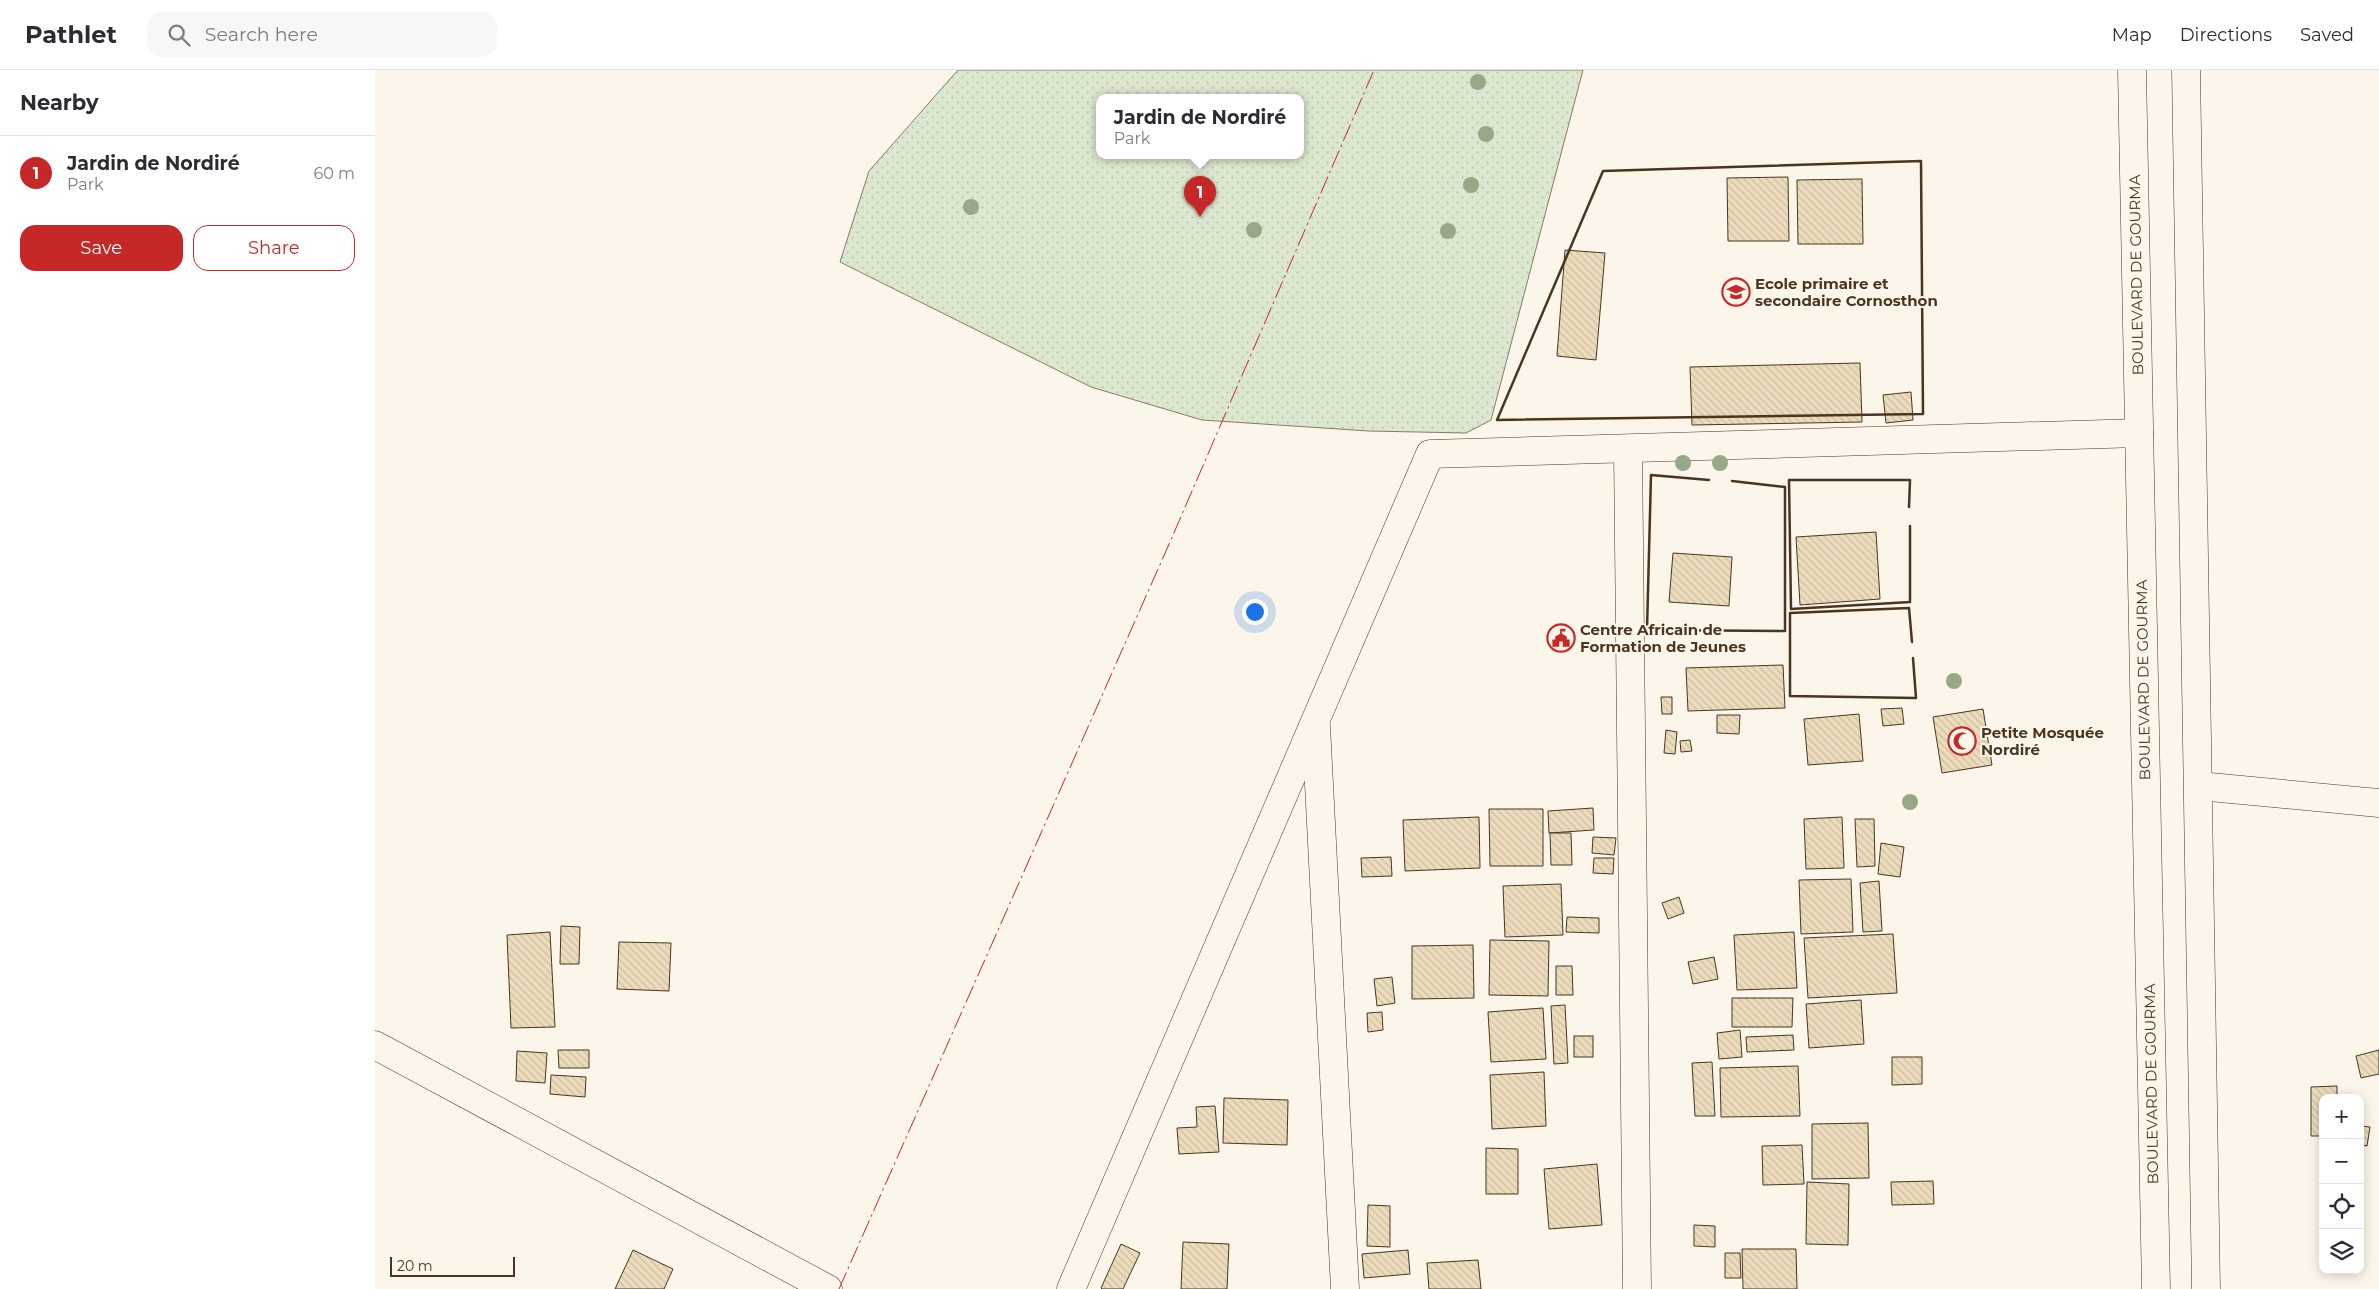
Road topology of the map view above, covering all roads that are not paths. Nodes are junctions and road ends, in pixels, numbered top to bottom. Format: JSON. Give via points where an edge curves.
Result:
{"nodes":[{"id":1,"x":2132,"y":70,"type":"edge"},
{"id":2,"x":2186,"y":70,"type":"edge"},
{"id":3,"x":2139,"y":433,"type":"junction"},
{"id":4,"x":1628,"y":449,"type":"junction"},
{"id":5,"x":1315,"y":721,"type":"junction"},
{"id":6,"x":2199,"y":786,"type":"junction"},
{"id":7,"x":2379,"y":804,"type":"edge"},
{"id":8,"x":375,"y":1045,"type":"edge"},
{"id":9,"x":828,"y":1289,"type":"edge"},
{"id":10,"x":1071,"y":1289,"type":"edge"},
{"id":11,"x":1345,"y":1289,"type":"edge"},
{"id":12,"x":1637,"y":1289,"type":"edge"},
{"id":13,"x":2156,"y":1289,"type":"edge"},
{"id":14,"x":2206,"y":1289,"type":"edge"}],
"edges":[{"from":1,"to":3,"type":"main road","name":"BOULEVARD DE GOURMA"},
{"from":2,"to":6,"type":"main road"},
{"from":3,"to":4,"type":"main road"},
{"from":3,"to":13,"type":"main road","name":"BOULEVARD DE GOURMA"},
{"from":4,"to":5,"type":"main road","via":[[1430,454]]},
{"from":4,"to":12,"type":"main road"},
{"from":5,"to":10,"type":"main road"},
{"from":5,"to":11,"type":"main road"},
{"from":6,"to":7,"type":"main road"},
{"from":6,"to":14,"type":"main road"},
{"from":8,"to":9,"type":"main road"}]}
